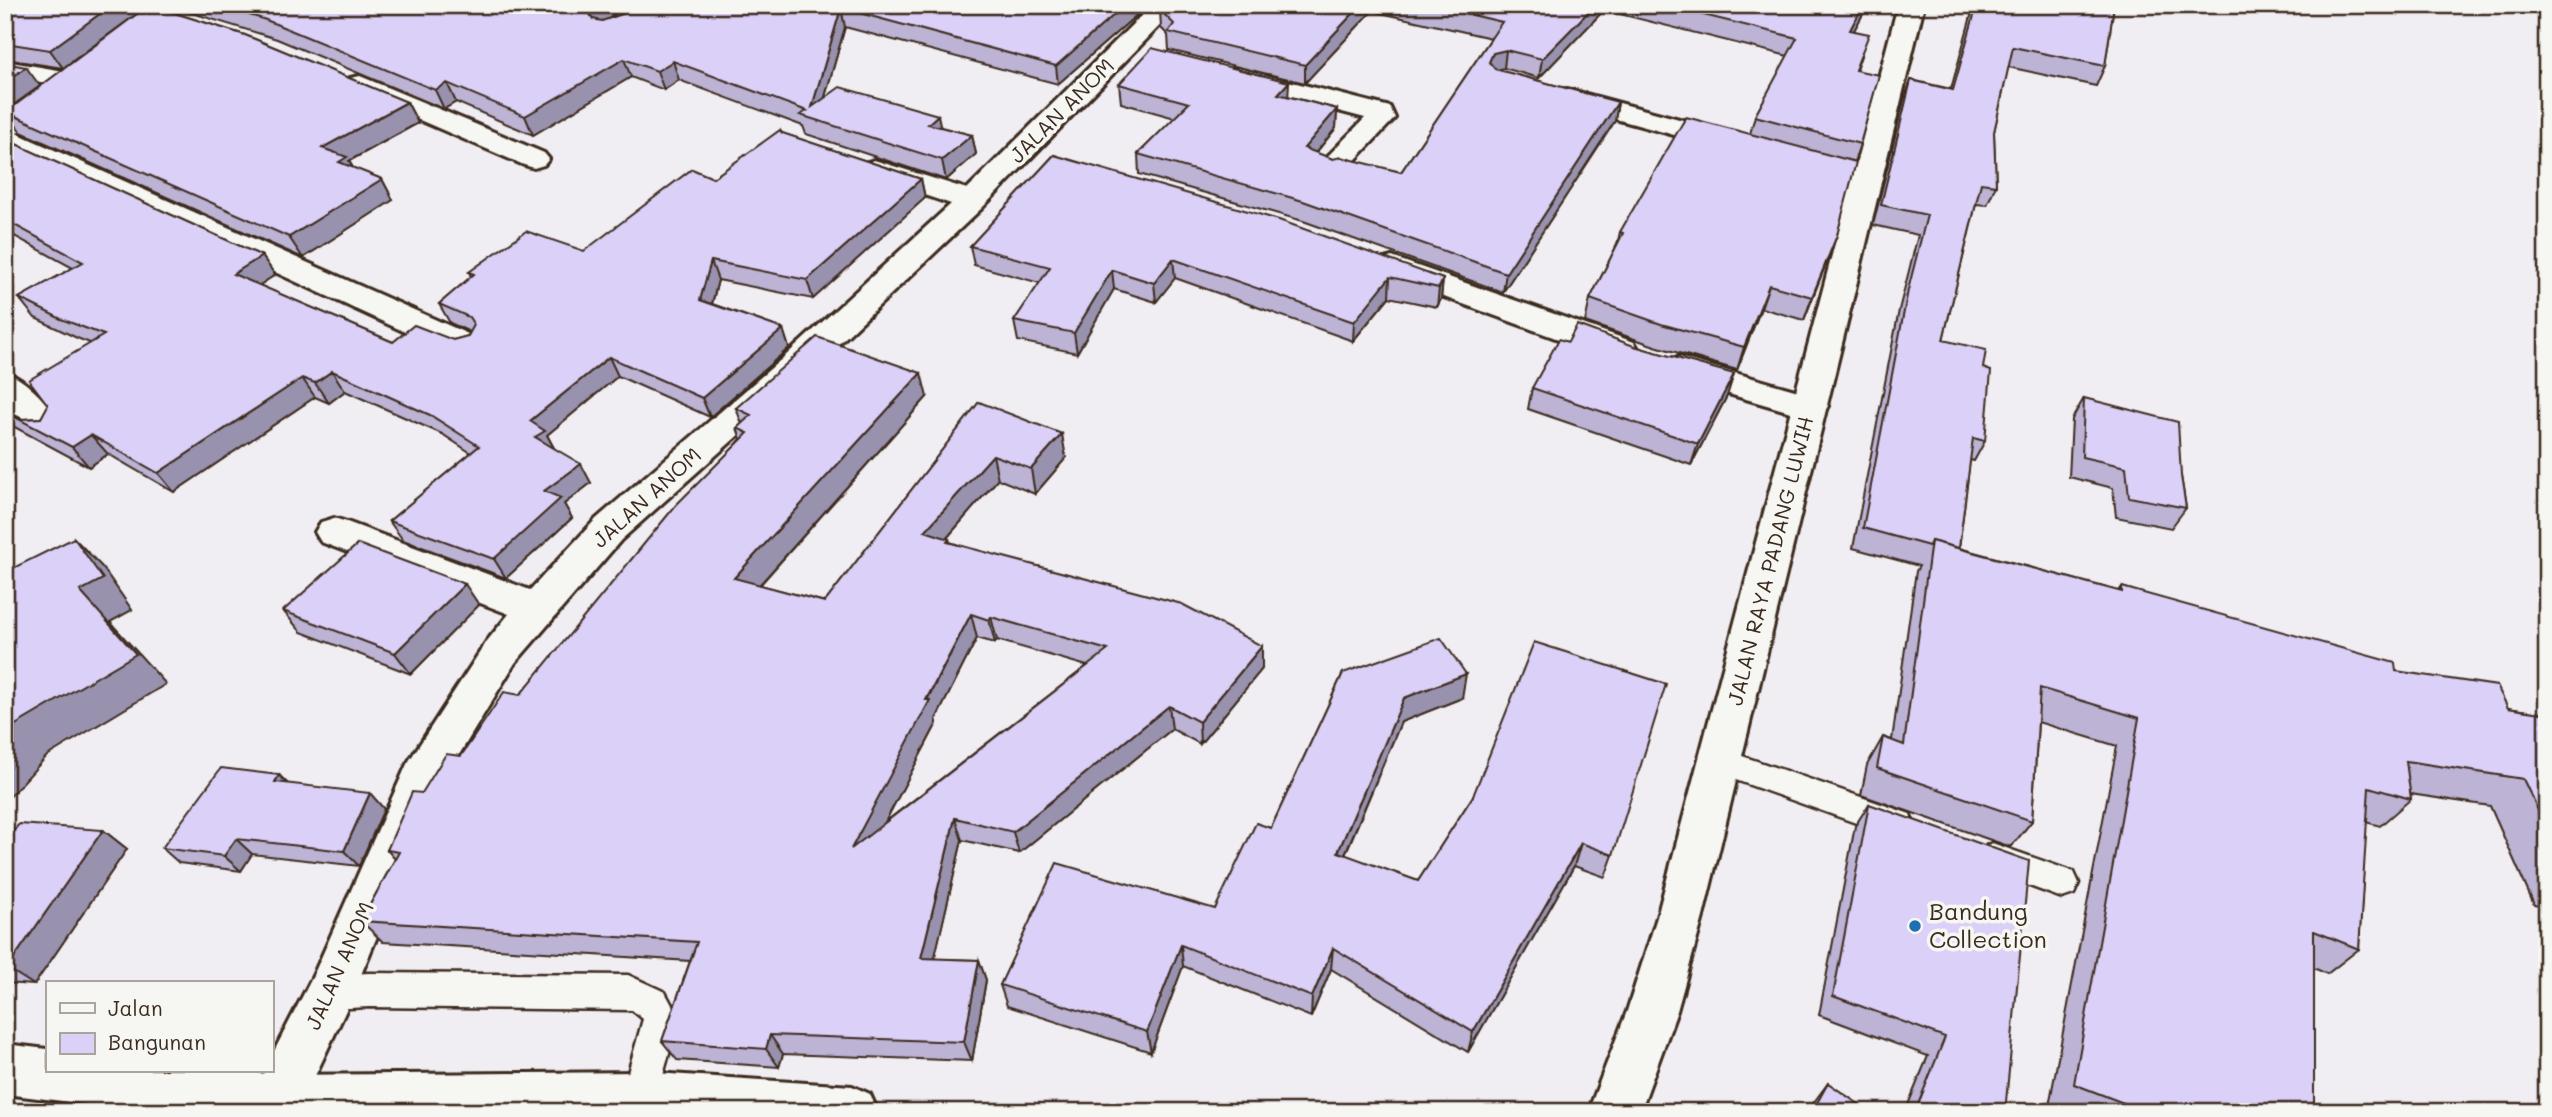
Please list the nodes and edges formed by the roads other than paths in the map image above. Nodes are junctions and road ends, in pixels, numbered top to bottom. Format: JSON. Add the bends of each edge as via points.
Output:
{"nodes":[{"id":1,"x":1167,"y":5,"type":"edge"},
{"id":2,"x":1911,"y":5,"type":"edge"},
{"id":3,"x":173,"y":14,"type":"edge"},
{"id":4,"x":5,"y":69,"type":"edge"},
{"id":5,"x":1212,"y":70,"type":"edge"},
{"id":6,"x":341,"y":77,"type":"edge"},
{"id":7,"x":70,"y":80,"type":"junction"},
{"id":8,"x":1543,"y":90,"type":"edge"},
{"id":9,"x":5,"y":128,"type":"edge"},
{"id":10,"x":5,"y":137,"type":"edge"},
{"id":11,"x":1758,"y":149,"type":"edge"},
{"id":12,"x":534,"y":159,"type":"dead end"},
{"id":13,"x":850,"y":161,"type":"edge"},
{"id":14,"x":1333,"y":167,"type":"edge"},
{"id":15,"x":972,"y":201,"type":"junction"},
{"id":16,"x":1359,"y":255,"type":"edge"},
{"id":17,"x":465,"y":346,"type":"edge"},
{"id":18,"x":5,"y":384,"type":"edge"},
{"id":19,"x":1811,"y":405,"type":"junction"},
{"id":20,"x":45,"y":426,"type":"edge"},
{"id":21,"x":334,"y":531,"type":"dead end"},
{"id":22,"x":537,"y":607,"type":"junction"},
{"id":23,"x":1719,"y":761,"type":"junction"},
{"id":24,"x":1922,"y":833,"type":"edge"},
{"id":25,"x":1961,"y":847,"type":"edge"},
{"id":26,"x":2062,"y":883,"type":"dead end"},
{"id":27,"x":330,"y":992,"type":"junction"},
{"id":28,"x":5,"y":1069,"type":"edge"},
{"id":29,"x":640,"y":1098,"type":"junction"},
{"id":30,"x":276,"y":1101,"type":"junction"},
{"id":31,"x":191,"y":1103,"type":"edge"},
{"id":32,"x":852,"y":1112,"type":"edge"},
{"id":33,"x":1614,"y":1112,"type":"edge"}],
"edges":[{"from":1,"to":15,"type":"street","name":"JALAN ANOM","via":[[1136,52],[1034,155]]},
{"from":2,"to":19,"type":"street","name":"JALAN RAYA PADANG LUWIH","via":[[1852,174]]},
{"from":3,"to":7,"type":"street"},
{"from":4,"to":7,"type":"street"},
{"from":5,"to":14,"type":"street","via":[[1380,113],[1381,118]]},
{"from":6,"to":12,"type":"street"},
{"from":7,"to":9,"type":"street"},
{"from":8,"to":11,"type":"street"},
{"from":10,"to":17,"type":"street"},
{"from":13,"to":15,"type":"street"},
{"from":15,"to":22,"type":"street","name":"JALAN ANOM","via":[[796,365],[608,530]]},
{"from":16,"to":19,"type":"street","via":[[1642,357]]},
{"from":18,"to":20,"type":"street"},
{"from":19,"to":23,"type":"street","name":"JALAN RAYA PADANG LUWIH"},
{"from":21,"to":22,"type":"street"},
{"from":22,"to":27,"type":"street","name":"JALAN ANOM","via":[[501,652],[422,777]]},
{"from":23,"to":24,"type":"lane"},
{"from":23,"to":33,"type":"street","name":"JALAN RAYA PADANG LUWIH","via":[[1652,1011]]},
{"from":25,"to":26,"type":"lane"},
{"from":27,"to":29,"type":"lane","via":[[628,992],[643,997],[653,1002],[661,1018]]},
{"from":27,"to":30,"type":"street","name":"JALAN ANOM"},
{"from":28,"to":31,"type":"street"},
{"from":29,"to":30,"type":"street"},
{"from":29,"to":32,"type":"street"},
{"from":30,"to":31,"type":"street"}]}
